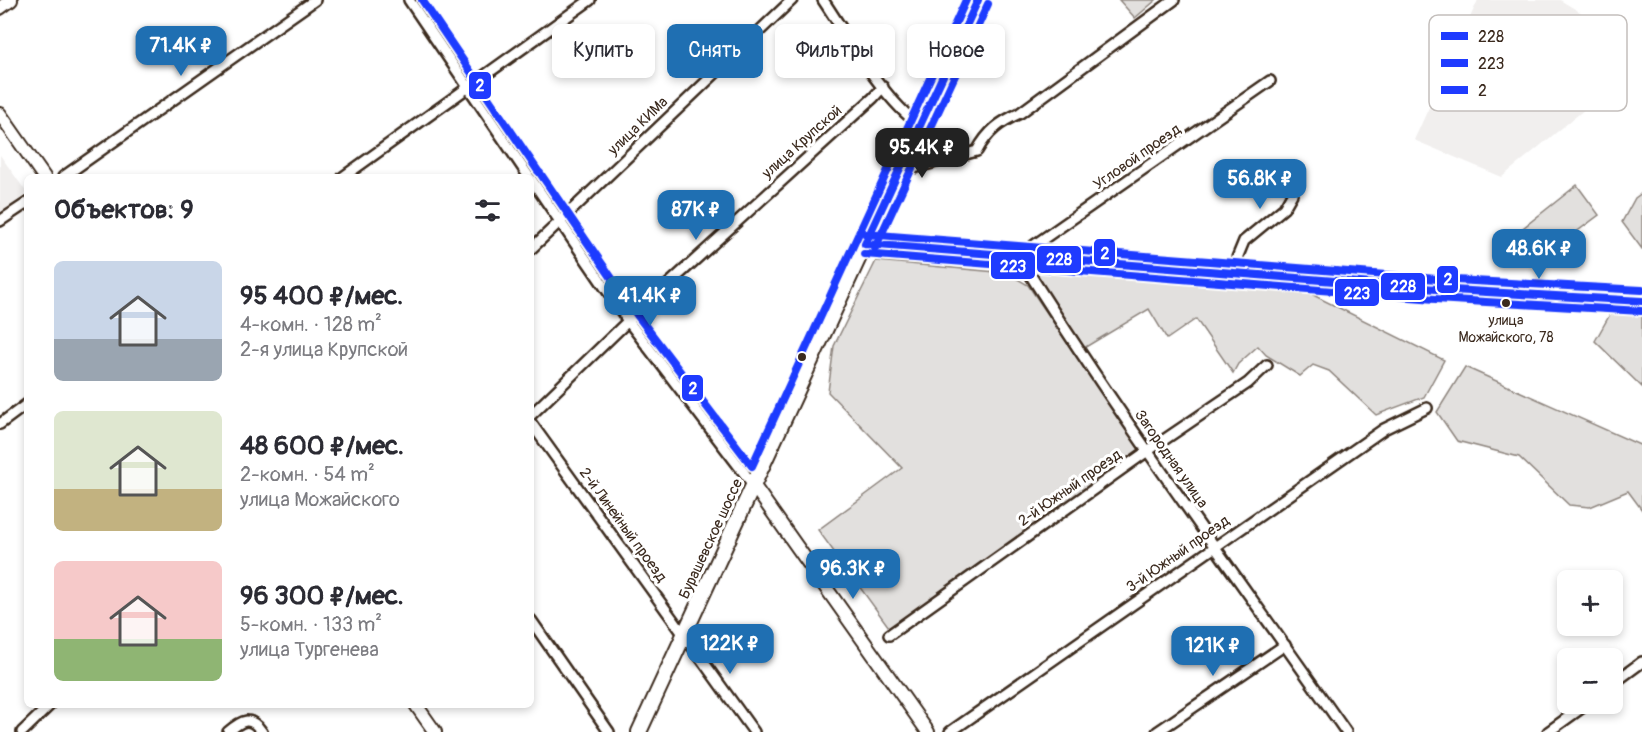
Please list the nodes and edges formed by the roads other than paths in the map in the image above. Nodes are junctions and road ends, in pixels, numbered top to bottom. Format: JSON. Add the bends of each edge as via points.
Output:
{"nodes":[{"id":1,"x":11,"y":0,"type":"edge"},
{"id":2,"x":315,"y":0,"type":"edge"},
{"id":3,"x":409,"y":0,"type":"edge"},
{"id":4,"x":590,"y":0,"type":"edge"},
{"id":5,"x":792,"y":0,"type":"edge"},
{"id":6,"x":823,"y":0,"type":"edge"},
{"id":7,"x":978,"y":0,"type":"edge"},
{"id":8,"x":1174,"y":0,"type":"edge"},
{"id":9,"x":0,"y":8,"type":"edge"},
{"id":10,"x":1270,"y":81,"type":"dead end"},
{"id":11,"x":469,"y":87,"type":"junction"},
{"id":12,"x":883,"y":87,"type":"junction"},
{"id":13,"x":0,"y":114,"type":"edge"},
{"id":14,"x":920,"y":125,"type":"junction"},
{"id":15,"x":899,"y":172,"type":"junction"},
{"id":16,"x":42,"y":174,"type":"edge"},
{"id":17,"x":67,"y":174,"type":"edge"},
{"id":18,"x":347,"y":174,"type":"edge"},
{"id":19,"x":527,"y":174,"type":"edge"},
{"id":20,"x":534,"y":184,"type":"edge"},
{"id":21,"x":1292,"y":194,"type":"dead end"},
{"id":22,"x":24,"y":205,"type":"edge"},
{"id":23,"x":0,"y":222,"type":"edge"},
{"id":24,"x":560,"y":222,"type":"junction"},
{"id":25,"x":865,"y":244,"type":"junction"},
{"id":26,"x":534,"y":246,"type":"edge"},
{"id":27,"x":1022,"y":258,"type":"junction"},
{"id":28,"x":1242,"y":273,"type":"junction"},
{"id":29,"x":1642,"y":301,"type":"edge"},
{"id":30,"x":628,"y":321,"type":"junction"},
{"id":31,"x":1267,"y":364,"type":"dead end"},
{"id":32,"x":24,"y":406,"type":"edge"},
{"id":33,"x":1427,"y":408,"type":"dead end"},
{"id":34,"x":534,"y":412,"type":"edge"},
{"id":35,"x":0,"y":424,"type":"edge"},
{"id":36,"x":534,"y":427,"type":"edge"},
{"id":37,"x":1146,"y":452,"type":"junction"},
{"id":38,"x":754,"y":486,"type":"junction"},
{"id":39,"x":1215,"y":547,"type":"junction"},
{"id":40,"x":534,"y":624,"type":"edge"},
{"id":41,"x":685,"y":634,"type":"junction"},
{"id":42,"x":889,"y":635,"type":"dead end"},
{"id":43,"x":1285,"y":645,"type":"junction"},
{"id":44,"x":1642,"y":663,"type":"edge"},
{"id":45,"x":1623,"y":676,"type":"edge"},
{"id":46,"x":47,"y":708,"type":"edge"},
{"id":47,"x":418,"y":708,"type":"edge"},
{"id":48,"x":1573,"y":714,"type":"edge"},
{"id":49,"x":259,"y":728,"type":"edge"},
{"id":50,"x":22,"y":732,"type":"edge"},
{"id":51,"x":228,"y":732,"type":"edge"},
{"id":52,"x":435,"y":732,"type":"edge"},
{"id":53,"x":609,"y":732,"type":"edge"},
{"id":54,"x":639,"y":732,"type":"edge"},
{"id":55,"x":754,"y":732,"type":"edge"},
{"id":56,"x":928,"y":732,"type":"edge"},
{"id":57,"x":950,"y":732,"type":"edge"},
{"id":58,"x":1157,"y":732,"type":"edge"},
{"id":59,"x":1346,"y":732,"type":"edge"},
{"id":60,"x":1548,"y":732,"type":"edge"}],
"edges":[{"from":1,"to":9,"type":"main road"},
{"from":2,"to":17,"type":"street"},
{"from":3,"to":11,"type":"street"},
{"from":4,"to":11,"type":"street"},
{"from":5,"to":24,"type":"street","name":"улица КИМа"},
{"from":6,"to":12,"type":"street"},
{"from":7,"to":14,"type":"main road","name":"Бурашевское шоссе"},
{"from":8,"to":15,"type":"street","via":[[1020,113],[1000,122],[977,151]]},
{"from":10,"to":27,"type":"street","name":"Угловой проезд","via":[[1033,246]]},
{"from":11,"to":18,"type":"street"},
{"from":11,"to":19,"type":"street"},
{"from":12,"to":14,"type":"street","via":[[907,117]]},
{"from":12,"to":30,"type":"street","name":"улица Крупской"},
{"from":13,"to":16,"type":"main road"},
{"from":14,"to":15,"type":"main road","name":"Бурашевское шоссе"},
{"from":15,"to":25,"type":"main road","name":"Бурашевское шоссе"},
{"from":20,"to":24,"type":"street"},
{"from":21,"to":28,"type":"street","via":[[1284,208],[1244,241],[1238,258]]},
{"from":22,"to":23,"type":"street"},
{"from":24,"to":26,"type":"street","name":"улица КИМа"},
{"from":24,"to":30,"type":"street"},
{"from":25,"to":27,"type":"main road"},
{"from":25,"to":38,"type":"main road","name":"Бурашевское шоссе"},
{"from":27,"to":28,"type":"main road"},
{"from":27,"to":37,"type":"street","name":"Загородная улица"},
{"from":28,"to":29,"type":"main road","via":[[1436,290]]},
{"from":30,"to":34,"type":"street","name":"улица Крупской"},
{"from":30,"to":38,"type":"street"},
{"from":31,"to":37,"type":"street","name":"2-й Южный проезд","via":[[1248,383]]},
{"from":32,"to":35,"type":"street"},
{"from":33,"to":39,"type":"street","name":"3-й Южный проезд","via":[[1384,429]]},
{"from":36,"to":41,"type":"street","name":"2-й Линейный проезд"},
{"from":37,"to":39,"type":"street","name":"Загородная улица"},
{"from":37,"to":42,"type":"street","name":"2-й Южный проезд"},
{"from":38,"to":41,"type":"main road","name":"Бурашевское шоссе"},
{"from":38,"to":56,"type":"main road"},
{"from":39,"to":43,"type":"street","name":"Загородная улица"},
{"from":39,"to":57,"type":"street","name":"3-й Южный проезд"},
{"from":40,"to":53,"type":"street"},
{"from":41,"to":54,"type":"main road","name":"Бурашевское шоссе"},
{"from":41,"to":55,"type":"street","name":"2-й Линейный проезд"},
{"from":43,"to":58,"type":"street"},
{"from":43,"to":59,"type":"street","name":"Загородная улица"},
{"from":44,"to":45,"type":"street"},
{"from":46,"to":50,"type":"street"},
{"from":47,"to":52,"type":"main road"},
{"from":48,"to":60,"type":"street"},
{"from":49,"to":51,"type":"street","via":[[248,720]]}]}
